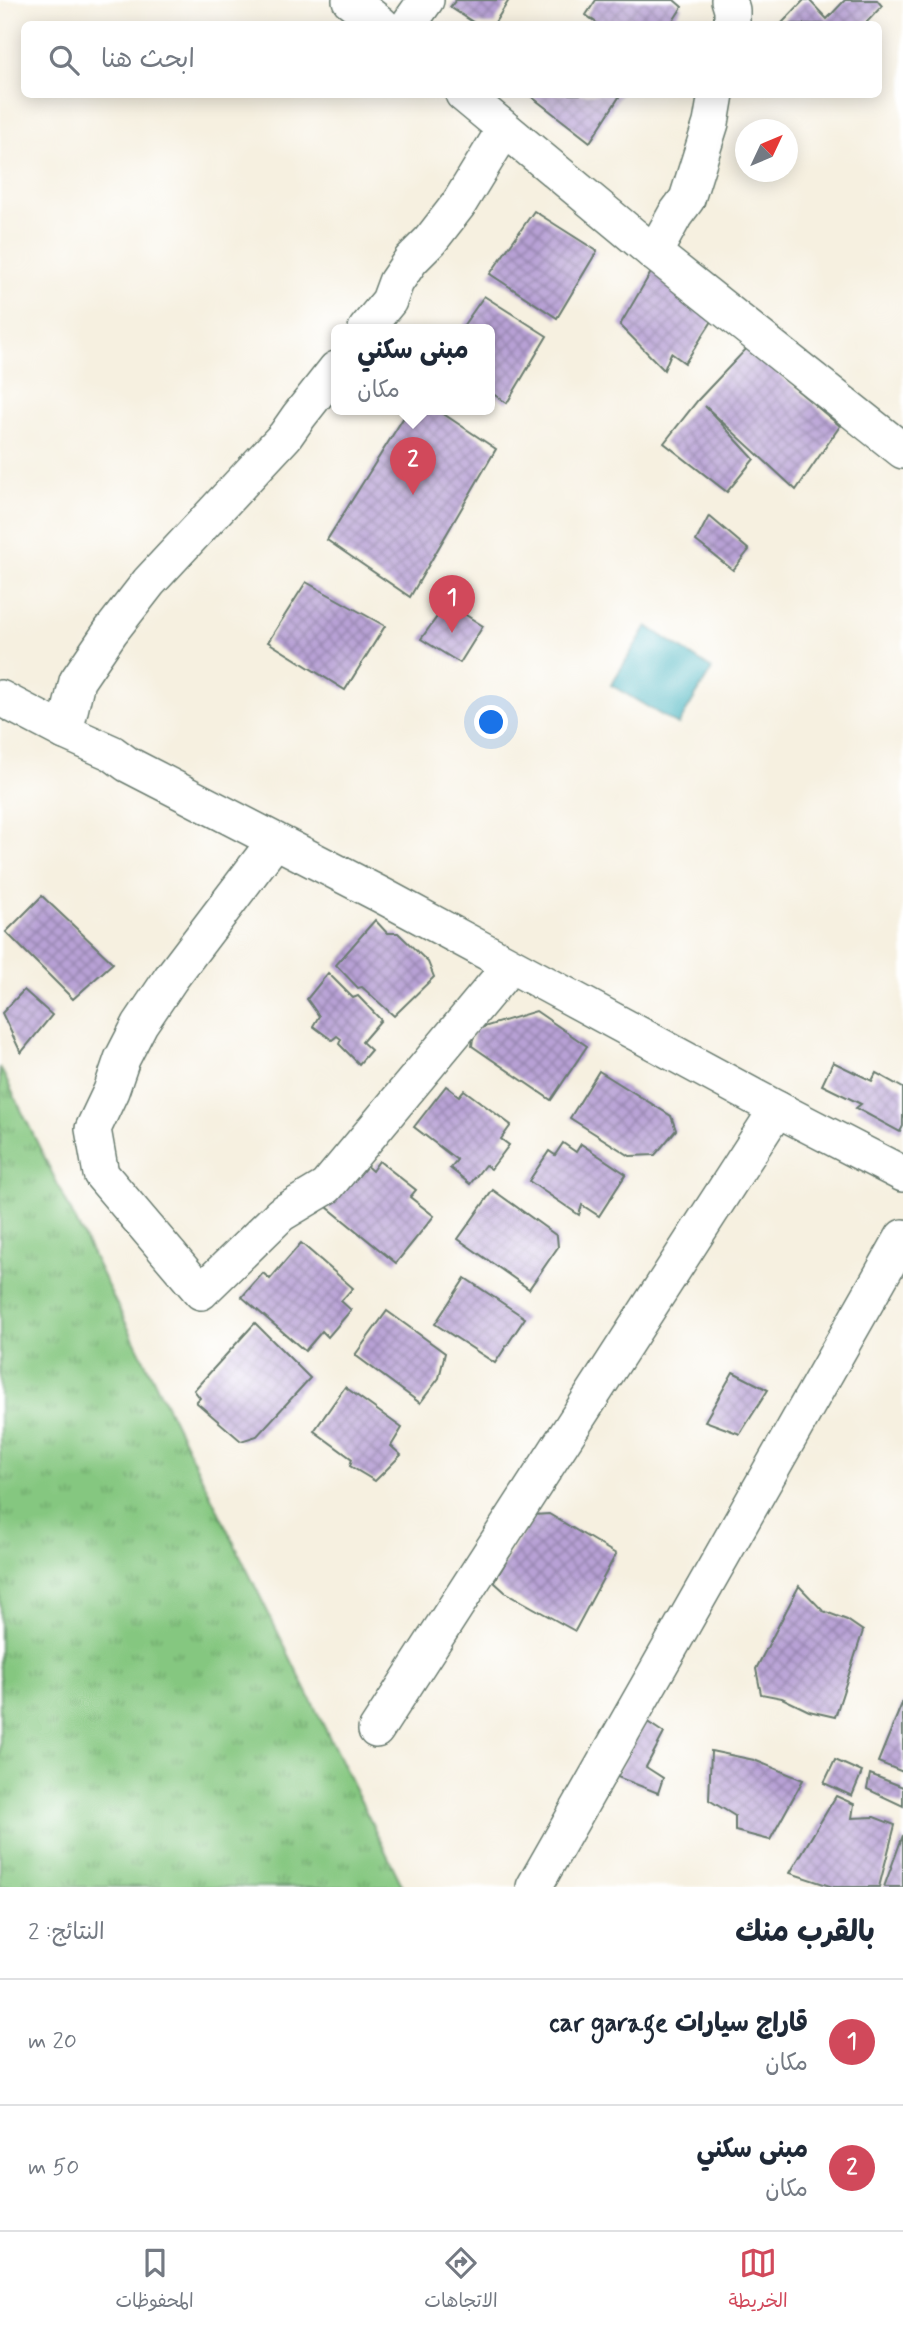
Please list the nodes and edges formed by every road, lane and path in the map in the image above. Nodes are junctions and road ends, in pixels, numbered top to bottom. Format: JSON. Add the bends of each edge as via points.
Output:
{"nodes":[{"id":1,"x":350,"y":0,"type":"edge"},
{"id":2,"x":426,"y":0,"type":"edge"},
{"id":3,"x":729,"y":0,"type":"edge"},
{"id":4,"x":377,"y":21,"type":"edge"},
{"id":5,"x":411,"y":21,"type":"edge"},
{"id":6,"x":732,"y":21,"type":"edge"},
{"id":7,"x":468,"y":98,"type":"edge"},
{"id":8,"x":715,"y":98,"type":"edge"},
{"id":9,"x":504,"y":130,"type":"junction"},
{"id":10,"x":654,"y":253,"type":"junction"},
{"id":11,"x":370,"y":324,"type":"edge"},
{"id":12,"x":331,"y":375,"type":"edge"},
{"id":13,"x":903,"y":451,"type":"edge"},
{"id":14,"x":0,"y":698,"type":"edge"},
{"id":15,"x":65,"y":732,"type":"junction"},
{"id":16,"x":275,"y":841,"type":"junction"},
{"id":17,"x":510,"y":966,"type":"junction"},
{"id":18,"x":777,"y":1109,"type":"junction"},
{"id":19,"x":903,"y":1174,"type":"edge"},
{"id":20,"x":903,"y":1237,"type":"edge"},
{"id":21,"x":376,"y":1730,"type":"dead end"},
{"id":22,"x":534,"y":1887,"type":"edge"}],
"edges":[{"from":1,"to":4,"type":"street"},
{"from":2,"to":5,"type":"street"},
{"from":3,"to":6,"type":"street"},
{"from":7,"to":9,"type":"street"},
{"from":8,"to":10,"type":"street","via":[[687,199]]},
{"from":9,"to":10,"type":"street"},
{"from":9,"to":11,"type":"street","via":[[458,205],[411,260],[389,301]]},
{"from":10,"to":13,"type":"street"},
{"from":12,"to":15,"type":"street","via":[[285,436],[149,582],[111,631],[77,681]]},
{"from":14,"to":15,"type":"street"},
{"from":15,"to":16,"type":"street"},
{"from":16,"to":17,"type":"street"},
{"from":16,"to":17,"type":"street","via":[[141,1024],[93,1129],[101,1174],[201,1292],[281,1214],[326,1186]]},
{"from":17,"to":18,"type":"street"},
{"from":18,"to":19,"type":"street"},
{"from":18,"to":21,"type":"street"},
{"from":20,"to":22,"type":"street"}]}
